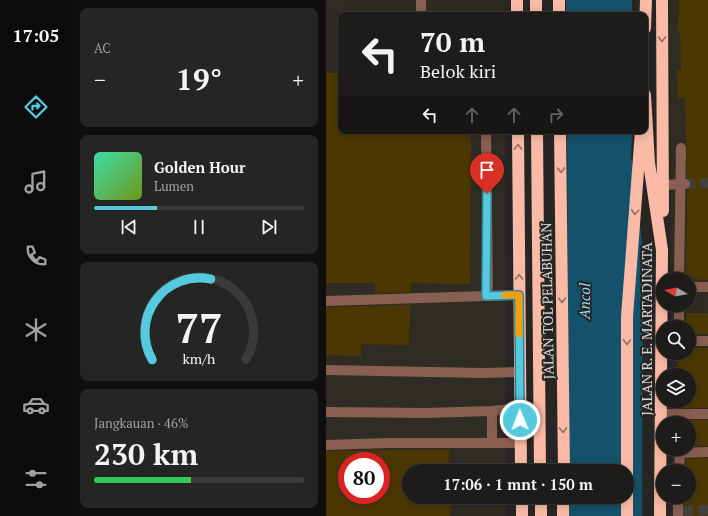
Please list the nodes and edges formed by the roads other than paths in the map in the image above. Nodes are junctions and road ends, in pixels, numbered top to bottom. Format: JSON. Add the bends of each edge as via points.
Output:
{"nodes":[{"id":1,"x":421,"y":0,"type":"edge"},
{"id":2,"x":517,"y":0,"type":"edge"},
{"id":3,"x":536,"y":0,"type":"edge"},
{"id":4,"x":559,"y":0,"type":"edge"},
{"id":5,"x":646,"y":0,"type":"edge"},
{"id":6,"x":662,"y":0,"type":"edge"},
{"id":7,"x":421,"y":12,"type":"edge"},
{"id":8,"x":517,"y":12,"type":"edge"},
{"id":9,"x":536,"y":12,"type":"edge"},
{"id":10,"x":559,"y":12,"type":"edge"},
{"id":11,"x":646,"y":12,"type":"edge"},
{"id":12,"x":486,"y":134,"type":"edge"},
{"id":13,"x":518,"y":134,"type":"edge"},
{"id":14,"x":538,"y":134,"type":"edge"},
{"id":15,"x":560,"y":134,"type":"edge"},
{"id":16,"x":641,"y":134,"type":"edge"},
{"id":17,"x":647,"y":134,"type":"edge"},
{"id":18,"x":681,"y":148,"type":"dead end"},
{"id":19,"x":683,"y":184,"type":"junction"},
{"id":20,"x":663,"y":185,"type":"junction"},
{"id":21,"x":662,"y":250,"type":"junction"},
{"id":22,"x":663,"y":272,"type":"edge"},
{"id":23,"x":679,"y":272,"type":"edge"},
{"id":24,"x":696,"y":287,"type":"edge"},
{"id":25,"x":708,"y":287,"type":"edge"},
{"id":26,"x":519,"y":295,"type":"junction"},
{"id":27,"x":486,"y":296,"type":"junction"},
{"id":28,"x":326,"y":301,"type":"edge"},
{"id":29,"x":696,"y":341,"type":"edge"},
{"id":30,"x":708,"y":341,"type":"edge"},
{"id":31,"x":662,"y":360,"type":"edge"},
{"id":32,"x":326,"y":370,"type":"edge"},
{"id":33,"x":519,"y":372,"type":"junction"},
{"id":34,"x":520,"y":408,"type":"junction"},
{"id":35,"x":492,"y":411,"type":"junction"},
{"id":36,"x":326,"y":412,"type":"edge"},
{"id":37,"x":661,"y":414,"type":"junction"},
{"id":38,"x":708,"y":414,"type":"edge"},
{"id":39,"x":492,"y":443,"type":"junction"},
{"id":40,"x":521,"y":443,"type":"junction"},
{"id":41,"x":326,"y":445,"type":"edge"},
{"id":42,"x":708,"y":452,"type":"edge"},
{"id":43,"x":521,"y":464,"type":"edge"},
{"id":44,"x":540,"y":464,"type":"edge"},
{"id":45,"x":564,"y":464,"type":"edge"},
{"id":46,"x":679,"y":464,"type":"edge"},
{"id":47,"x":522,"y":504,"type":"edge"},
{"id":48,"x":541,"y":504,"type":"edge"},
{"id":49,"x":563,"y":504,"type":"edge"},
{"id":50,"x":522,"y":516,"type":"edge"},
{"id":51,"x":541,"y":516,"type":"edge"},
{"id":52,"x":563,"y":516,"type":"edge"},
{"id":53,"x":627,"y":516,"type":"edge"},
{"id":54,"x":660,"y":516,"type":"edge"}],
"edges":[{"from":1,"to":7,"type":"street"},
{"from":2,"to":8,"type":"highway"},
{"from":3,"to":9,"type":"highway"},
{"from":4,"to":10,"type":"highway"},
{"from":5,"to":11,"type":"highway"},
{"from":6,"to":20,"type":"highway","one_way":true},
{"from":12,"to":27,"type":"street"},
{"from":26,"to":13,"type":"highway","one_way":true},
{"from":14,"to":44,"type":"highway","name":"JALAN TOL PELABUHAN"},
{"from":15,"to":45,"type":"highway","name":"JALAN TOL PELABUHAN","one_way":true},
{"from":16,"to":53,"type":"highway","one_way":true,"via":[[627,317]]},
{"from":17,"to":21,"type":"highway","name":"JALAN R. E. MARTADINATA"},
{"from":18,"to":19,"type":"street"},
{"from":19,"to":20,"type":"street"},
{"from":19,"to":23,"type":"street"},
{"from":20,"to":21,"type":"highway"},
{"from":21,"to":22,"type":"highway","name":"JALAN R. E. MARTADINATA"},
{"from":24,"to":25,"type":"street"},
{"from":26,"to":27,"type":"street"},
{"from":26,"to":33,"type":"highway"},
{"from":27,"to":28,"type":"street"},
{"from":29,"to":30,"type":"street"},
{"from":31,"to":37,"type":"highway","name":"JALAN R. E. MARTADINATA"},
{"from":32,"to":33,"type":"street"},
{"from":33,"to":34,"type":"highway"},
{"from":34,"to":35,"type":"street"},
{"from":34,"to":40,"type":"highway"},
{"from":35,"to":36,"type":"street"},
{"from":35,"to":39,"type":"street"},
{"from":37,"to":38,"type":"street"},
{"from":37,"to":54,"type":"highway","name":"JALAN R. E. MARTADINATA"},
{"from":39,"to":40,"type":"street"},
{"from":39,"to":41,"type":"street"},
{"from":40,"to":43,"type":"highway"},
{"from":42,"to":46,"type":"street","via":[[680,454]]},
{"from":47,"to":50,"type":"highway"},
{"from":48,"to":51,"type":"highway"},
{"from":49,"to":52,"type":"highway"}]}
